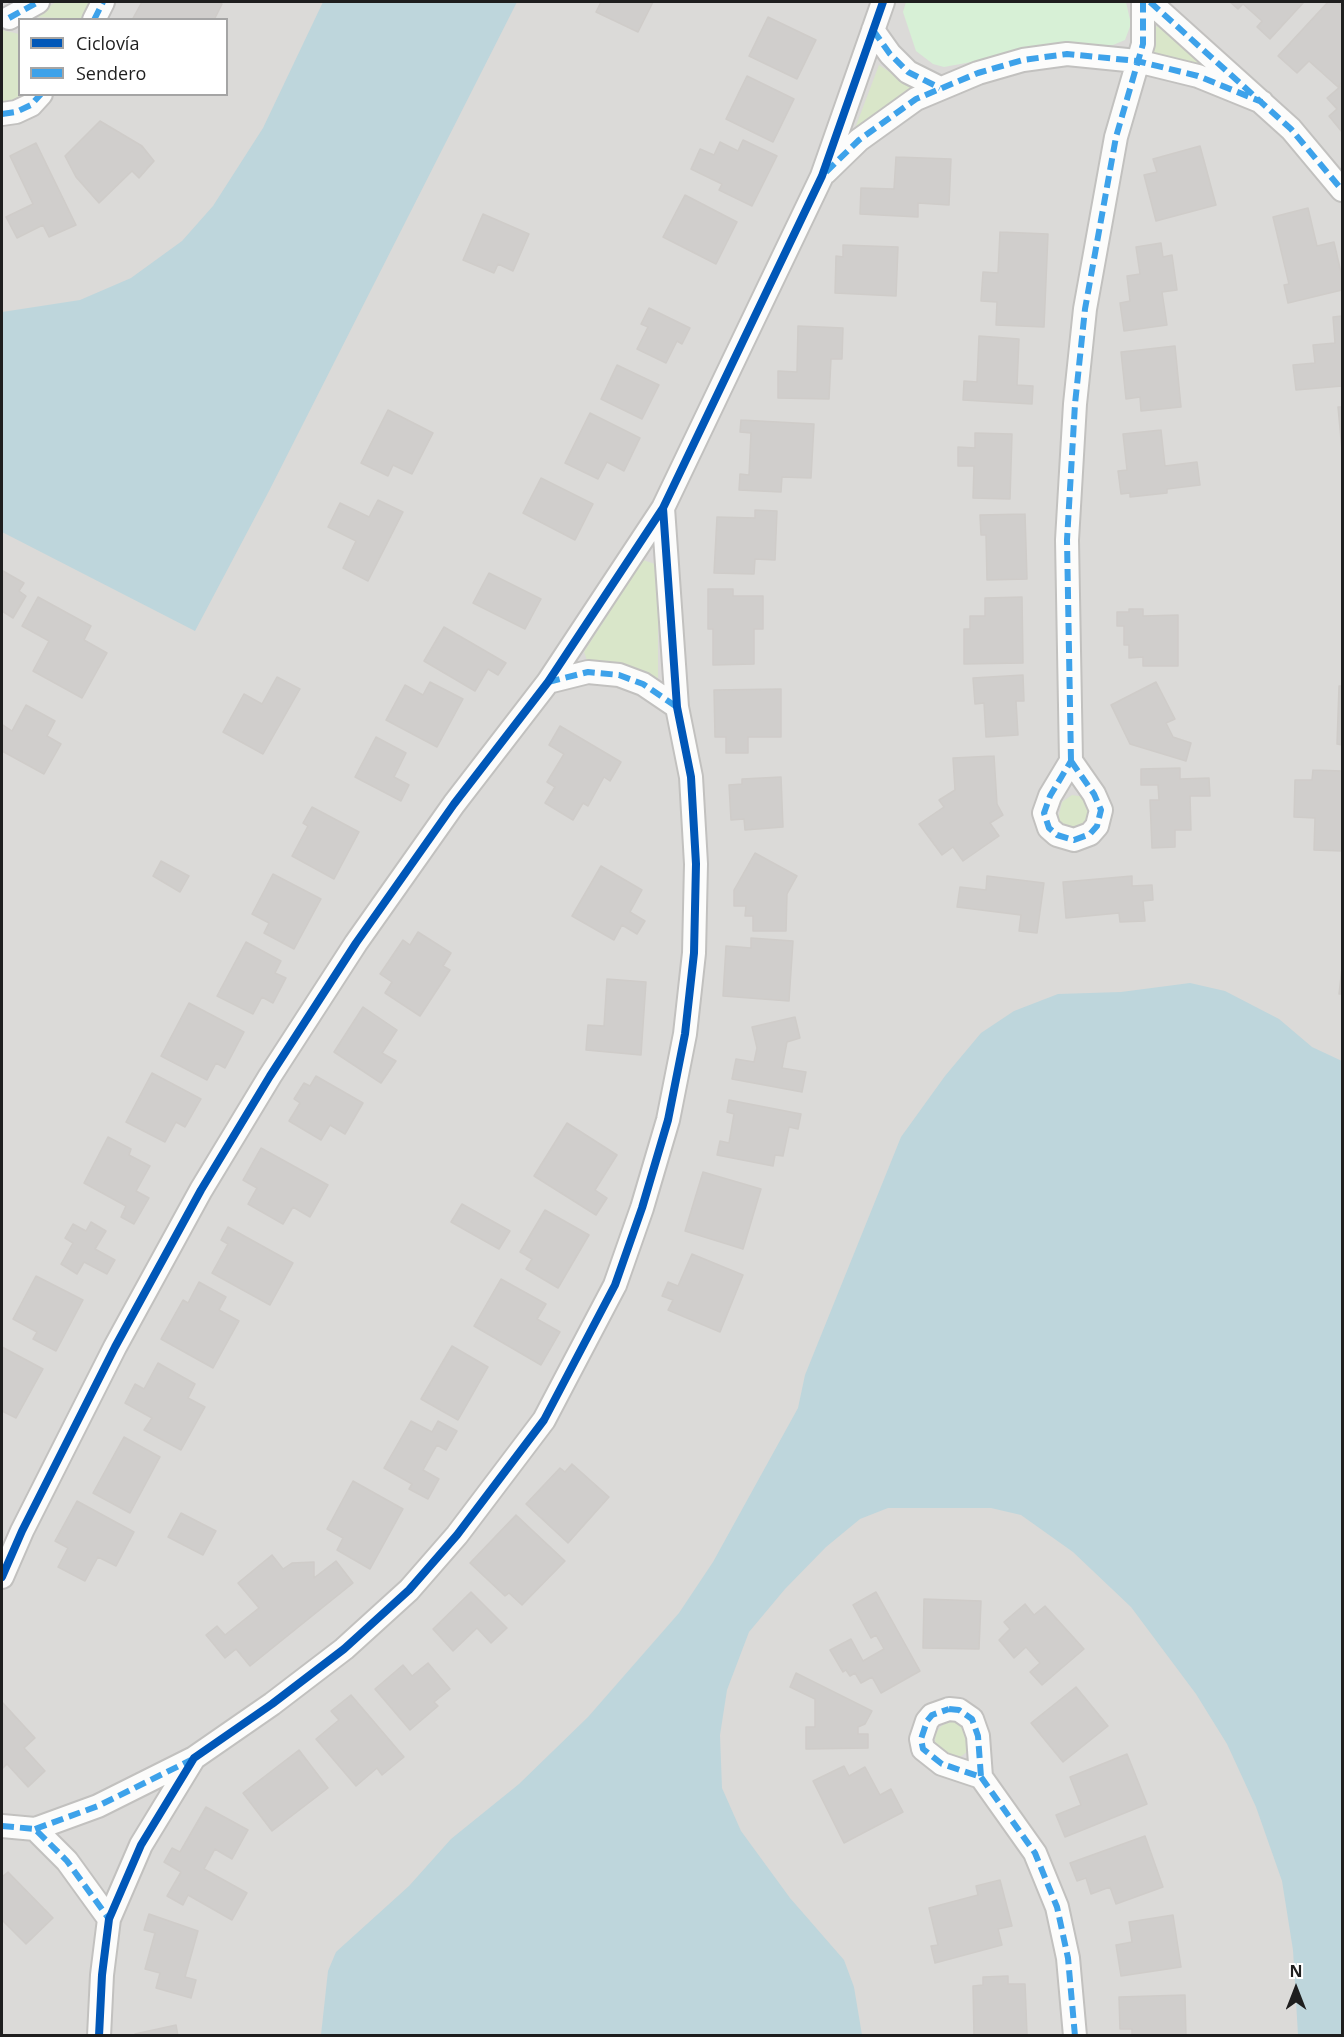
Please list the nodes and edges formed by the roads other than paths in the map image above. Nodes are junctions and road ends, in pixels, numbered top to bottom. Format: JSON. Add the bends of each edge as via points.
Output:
{"nodes":[{"id":1,"x":38,"y":2,"type":"edge"},
{"id":2,"x":103,"y":2,"type":"edge"},
{"id":3,"x":883,"y":2,"type":"edge"},
{"id":4,"x":1143,"y":2,"type":"edge"},
{"id":5,"x":1150,"y":2,"type":"edge"},
{"id":6,"x":95,"y":18,"type":"edge"},
{"id":7,"x":10,"y":19,"type":"edge"},
{"id":8,"x":873,"y":30,"type":"junction"},
{"id":9,"x":1137,"y":61,"type":"junction"},
{"id":10,"x":940,"y":88,"type":"junction"},
{"id":11,"x":39,"y":96,"type":"edge"},
{"id":12,"x":1262,"y":102,"type":"junction"},
{"id":13,"x":2,"y":114,"type":"edge"},
{"id":14,"x":822,"y":176,"type":"junction"},
{"id":15,"x":1342,"y":190,"type":"edge"},
{"id":16,"x":663,"y":508,"type":"junction"},
{"id":17,"x":548,"y":681,"type":"junction"},
{"id":18,"x":677,"y":707,"type":"junction"},
{"id":19,"x":1071,"y":761,"type":"dead end"},
{"id":20,"x":2,"y":1576,"type":"edge"},
{"id":21,"x":194,"y":1758,"type":"junction"},
{"id":22,"x":981,"y":1777,"type":"dead end"},
{"id":23,"x":2,"y":1826,"type":"edge"},
{"id":24,"x":35,"y":1829,"type":"junction"},
{"id":25,"x":109,"y":1919,"type":"junction"},
{"id":26,"x":99,"y":2036,"type":"edge"},
{"id":27,"x":1074,"y":2036,"type":"edge"}],
"edges":[{"from":1,"to":7,"type":"street"},
{"from":2,"to":6,"type":"street"},
{"from":3,"to":8,"type":"street"},
{"from":4,"to":9,"type":"street","via":[[1143,44]]},
{"from":5,"to":12,"type":"street"},
{"from":8,"to":10,"type":"street","via":[[908,72]]},
{"from":8,"to":14,"type":"street"},
{"from":9,"to":10,"type":"street","via":[[1067,54],[1023,60]]},
{"from":9,"to":12,"type":"street","via":[[1198,76]]},
{"from":9,"to":19,"type":"street","via":[[1116,137],[1085,309],[1075,404],[1067,540]]},
{"from":10,"to":14,"type":"street","via":[[915,99],[859,140]]},
{"from":11,"to":13,"type":"street","via":[[31,105]]},
{"from":12,"to":15,"type":"street","via":[[1291,129]]},
{"from":14,"to":16,"type":"street"},
{"from":16,"to":17,"type":"street"},
{"from":16,"to":18,"type":"street"},
{"from":17,"to":18,"type":"street","via":[[588,672],[619,675],[644,684]]},
{"from":17,"to":20,"type":"street","via":[[356,943],[270,1076],[201,1190],[115,1347]]},
{"from":18,"to":21,"type":"street","via":[[691,777],[696,864],[688,1011],[668,1120],[615,1285],[544,1420],[458,1535],[408,1590],[344,1648],[273,1704]]},
{"from":21,"to":24,"type":"street","via":[[98,1806]]},
{"from":21,"to":25,"type":"street","via":[[141,1845]]},
{"from":22,"to":27,"type":"street","via":[[1035,1853],[1057,1907],[1068,1958]]},
{"from":23,"to":24,"type":"street"},
{"from":24,"to":25,"type":"street","via":[[74,1870]]},
{"from":25,"to":26,"type":"street"}]}
